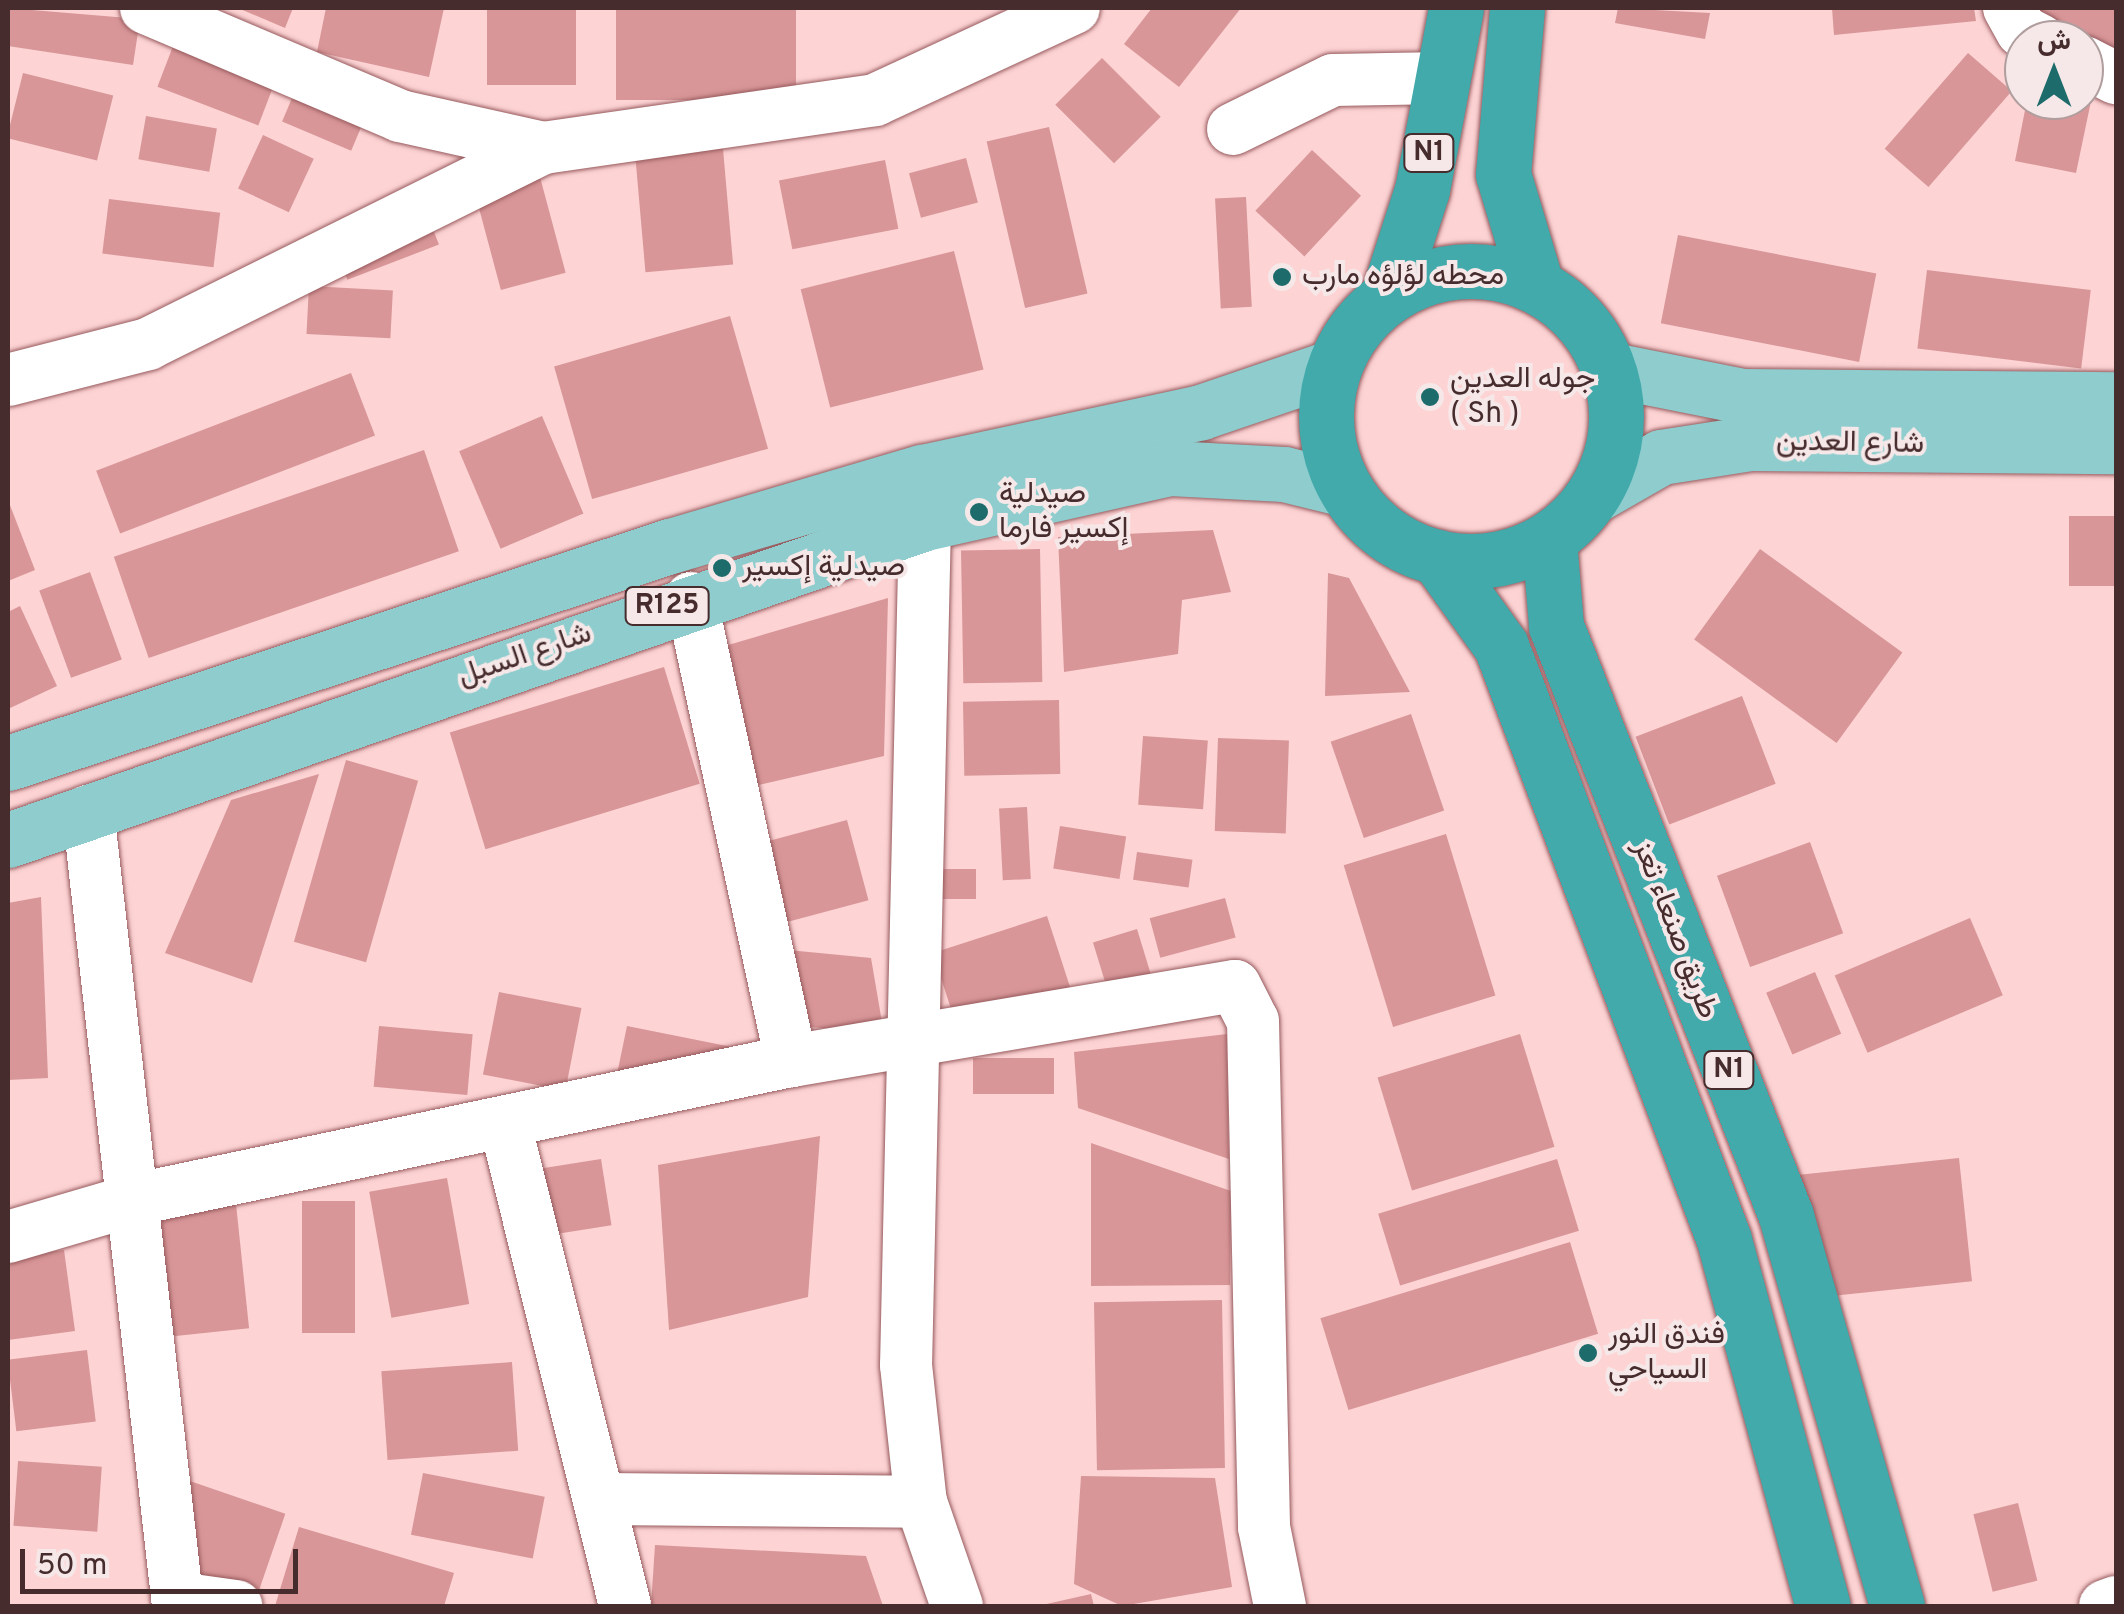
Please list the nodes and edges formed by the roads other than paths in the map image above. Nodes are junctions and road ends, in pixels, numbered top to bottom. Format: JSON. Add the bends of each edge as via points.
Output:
{"nodes":[{"id":1,"x":146,"y":8,"type":"edge"},
{"id":2,"x":1074,"y":8,"type":"edge"},
{"id":3,"x":1456,"y":8,"type":"edge"},
{"id":4,"x":1516,"y":8,"type":"edge"},
{"id":5,"x":1443,"y":78,"type":"junction"},
{"id":6,"x":1233,"y":129,"type":"dead end"},
{"id":7,"x":543,"y":148,"type":"junction"},
{"id":8,"x":1536,"y":284,"type":"junction"},
{"id":9,"x":1388,"y":295,"type":"junction"},
{"id":10,"x":1333,"y":367,"type":"junction"},
{"id":11,"x":1612,"y":370,"type":"junction"},
{"id":12,"x":8,"y":380,"type":"edge"},
{"id":13,"x":2116,"y":399,"type":"edge"},
{"id":14,"x":2116,"y":446,"type":"edge"},
{"id":15,"x":1344,"y":489,"type":"junction"},
{"id":16,"x":1596,"y":495,"type":"junction"},
{"id":17,"x":925,"y":523,"type":"junction"},
{"id":18,"x":1550,"y":540,"type":"junction"},
{"id":19,"x":1438,"y":558,"type":"junction"},
{"id":20,"x":691,"y":598,"type":"junction"},
{"id":21,"x":8,"y":763,"type":"edge"},
{"id":22,"x":88,"y":810,"type":"junction"},
{"id":23,"x":8,"y":840,"type":"edge"},
{"id":24,"x":908,"y":1042,"type":"junction"},
{"id":25,"x":791,"y":1061,"type":"junction"},
{"id":26,"x":505,"y":1124,"type":"junction"},
{"id":27,"x":137,"y":1199,"type":"junction"},
{"id":28,"x":8,"y":1238,"type":"edge"},
{"id":29,"x":598,"y":1499,"type":"junction"},
{"id":30,"x":921,"y":1502,"type":"junction"},
{"id":31,"x":178,"y":1602,"type":"edge"},
{"id":32,"x":2116,"y":1602,"type":"edge"},
{"id":33,"x":236,"y":1606,"type":"edge"},
{"id":34,"x":626,"y":1606,"type":"edge"},
{"id":35,"x":956,"y":1606,"type":"edge"},
{"id":36,"x":1280,"y":1606,"type":"edge"},
{"id":37,"x":1823,"y":1606,"type":"edge"},
{"id":38,"x":1897,"y":1606,"type":"edge"},
{"id":39,"x":2105,"y":1606,"type":"edge"}],
"edges":[{"from":1,"to":7,"type":"street","via":[[400,116]]},
{"from":2,"to":7,"type":"street","via":[[874,100]]},
{"from":3,"to":5,"type":"highway","number":"N1"},
{"from":4,"to":8,"type":"highway","via":[[1503,174]]},
{"from":5,"to":6,"type":"street","via":[[1333,80]]},
{"from":5,"to":9,"type":"highway","number":"N1","via":[[1422,190]]},
{"from":7,"to":12,"type":"street","via":[[148,344]]},
{"from":8,"to":9,"type":"highway","via":[[1484,270],[1430,275]]},
{"from":8,"to":11,"type":"highway","via":[[1582,320]]},
{"from":9,"to":10,"type":"highway","via":[[1355,327]]},
{"from":10,"to":15,"type":"highway","via":[[1325,408]]},
{"from":10,"to":21,"type":"main road","name":"شارع السبل","number":"R125","via":[[1201,412],[958,463],[670,546]]},
{"from":11,"to":13,"type":"main road","name":"شارع العدين","via":[[1742,396]]},
{"from":11,"to":16,"type":"highway","via":[[1618,434]]},
{"from":14,"to":16,"type":"main road","name":"شارع العدين","via":[[1750,443],[1661,457]]},
{"from":15,"to":17,"type":"main road","name":"شارع السبل","number":"R125","via":[[1284,474],[1170,468]]},
{"from":15,"to":19,"type":"highway","via":[[1400,543]]},
{"from":16,"to":18,"type":"highway"},
{"from":17,"to":20,"type":"main road","name":"شارع السبل","number":"R125"},
{"from":17,"to":24,"type":"street"},
{"from":18,"to":19,"type":"highway","via":[[1477,562]]},
{"from":18,"to":38,"type":"highway","name":"طريق صنعاء تعز","number":"N1","via":[[1556,626],[1786,1216]]},
{"from":19,"to":37,"type":"highway","name":"طريق صنعاء تعز","number":"N1","via":[[1501,646],[1717,1221]]},
{"from":20,"to":22,"type":"main road","name":"شارع السبل","number":"R125"},
{"from":20,"to":25,"type":"street"},
{"from":22,"to":23,"type":"main road","name":"شارع السبل","number":"R125"},
{"from":22,"to":27,"type":"street"},
{"from":24,"to":25,"type":"street"},
{"from":24,"to":30,"type":"street","via":[[906,1366]]},
{"from":24,"to":36,"type":"street","via":[[1235,986],[1253,1021],[1264,1527]]},
{"from":25,"to":26,"type":"street"},
{"from":26,"to":27,"type":"street"},
{"from":26,"to":29,"type":"street"},
{"from":27,"to":28,"type":"street"},
{"from":27,"to":31,"type":"street"},
{"from":29,"to":30,"type":"street"},
{"from":29,"to":34,"type":"street"},
{"from":30,"to":35,"type":"street"},
{"from":31,"to":33,"type":"street"},
{"from":32,"to":39,"type":"street"}]}
